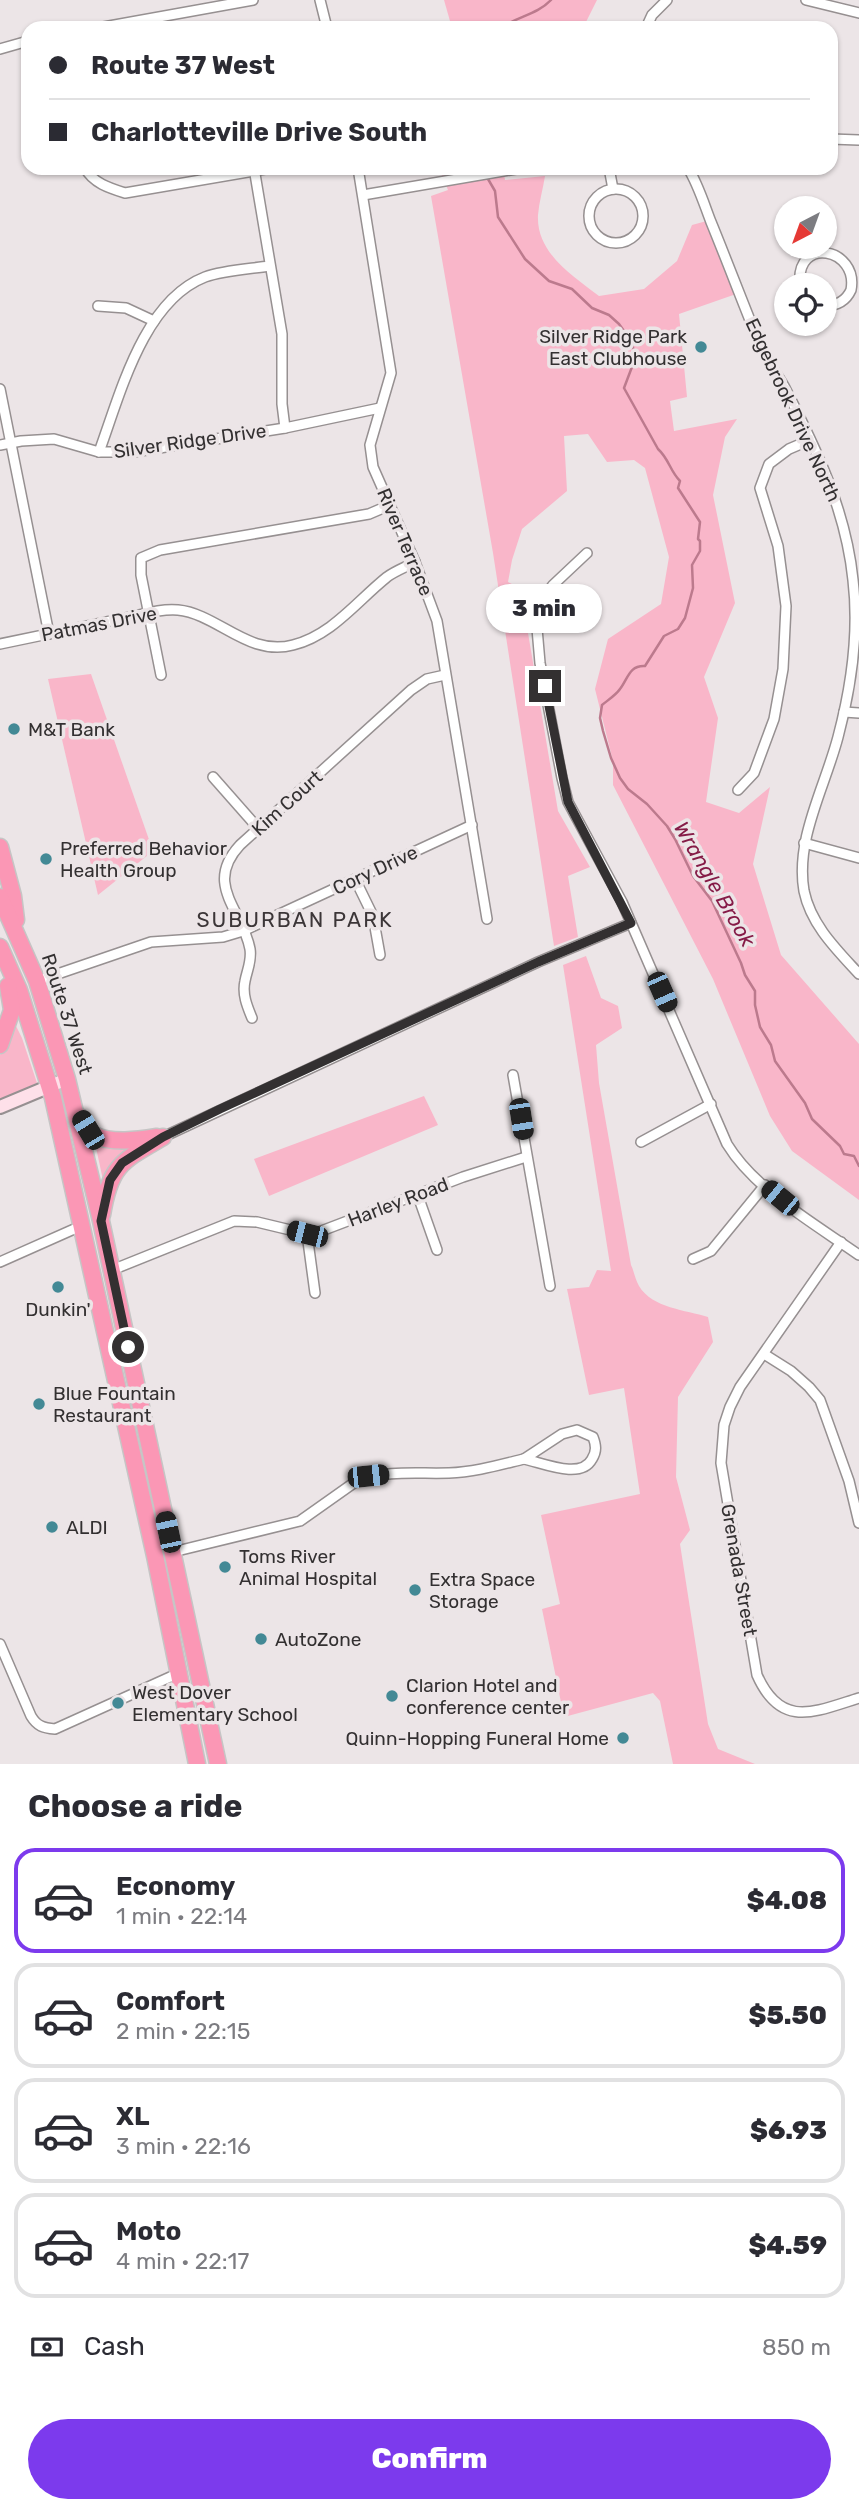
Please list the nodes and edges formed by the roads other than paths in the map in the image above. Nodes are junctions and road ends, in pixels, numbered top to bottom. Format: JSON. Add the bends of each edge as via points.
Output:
{"nodes":[{"id":1,"x":253,"y":0,"type":"edge"},
{"id":2,"x":320,"y":0,"type":"edge"},
{"id":3,"x":667,"y":0,"type":"edge"},
{"id":4,"x":806,"y":0,"type":"edge"},
{"id":5,"x":859,"y":13,"type":"edge"},
{"id":6,"x":157,"y":18,"type":"junction"},
{"id":7,"x":139,"y":21,"type":"edge"},
{"id":8,"x":158,"y":21,"type":"edge"},
{"id":9,"x":325,"y":21,"type":"edge"},
{"id":10,"x":649,"y":21,"type":"edge"},
{"id":11,"x":21,"y":43,"type":"edge"},
{"id":12,"x":0,"y":49,"type":"edge"},
{"id":13,"x":838,"y":140,"type":"edge"},
{"id":14,"x":859,"y":141,"type":"edge"},
{"id":15,"x":89,"y":175,"type":"edge"},
{"id":16,"x":222,"y":175,"type":"edge"},
{"id":17,"x":255,"y":175,"type":"edge"},
{"id":18,"x":359,"y":175,"type":"edge"},
{"id":19,"x":481,"y":175,"type":"edge"},
{"id":20,"x":610,"y":175,"type":"edge"},
{"id":21,"x":691,"y":175,"type":"edge"},
{"id":22,"x":613,"y":189,"type":"junction"},
{"id":23,"x":363,"y":195,"type":"junction"},
{"id":24,"x":270,"y":266,"type":"junction"},
{"id":25,"x":801,"y":273,"type":"edge"},
{"id":26,"x":856,"y":277,"type":"edge"},
{"id":27,"x":837,"y":303,"type":"edge"},
{"id":28,"x":99,"y":306,"type":"dead end"},
{"id":29,"x":154,"y":321,"type":"junction"},
{"id":30,"x":0,"y":389,"type":"edge"},
{"id":31,"x":380,"y":408,"type":"junction"},
{"id":32,"x":285,"y":428,"type":"junction"},
{"id":33,"x":810,"y":440,"type":"junction"},
{"id":34,"x":11,"y":443,"type":"junction"},
{"id":35,"x":0,"y":445,"type":"edge"},
{"id":36,"x":99,"y":452,"type":"junction"},
{"id":37,"x":390,"y":505,"type":"junction"},
{"id":38,"x":587,"y":553,"type":"dead end"},
{"id":39,"x":415,"y":562,"type":"junction"},
{"id":40,"x":149,"y":614,"type":"junction"},
{"id":41,"x":856,"y":614,"type":"edge"},
{"id":42,"x":49,"y":634,"type":"junction"},
{"id":43,"x":0,"y":644,"type":"edge"},
{"id":44,"x":161,"y":675,"type":"dead end"},
{"id":45,"x":445,"y":675,"type":"junction"},
{"id":46,"x":844,"y":712,"type":"junction"},
{"id":47,"x":859,"y":713,"type":"edge"},
{"id":48,"x":213,"y":777,"type":"dead end"},
{"id":49,"x":738,"y":790,"type":"dead end"},
{"id":50,"x":472,"y":825,"type":"junction"},
{"id":51,"x":258,"y":828,"type":"junction"},
{"id":52,"x":804,"y":843,"type":"junction"},
{"id":53,"x":0,"y":848,"type":"edge"},
{"id":54,"x":859,"y":858,"type":"edge"},
{"id":55,"x":355,"y":880,"type":"junction"},
{"id":56,"x":0,"y":897,"type":"edge"},
{"id":57,"x":487,"y":919,"type":"dead end"},
{"id":58,"x":631,"y":923,"type":"junction"},
{"id":59,"x":243,"y":931,"type":"junction"},
{"id":60,"x":19,"y":940,"type":"junction"},
{"id":61,"x":0,"y":947,"type":"edge"},
{"id":62,"x":380,"y":955,"type":"dead end"},
{"id":63,"x":0,"y":960,"type":"edge"},
{"id":64,"x":859,"y":974,"type":"edge"},
{"id":65,"x":37,"y":981,"type":"junction"},
{"id":66,"x":252,"y":1018,"type":"dead end"},
{"id":67,"x":0,"y":1045,"type":"edge"},
{"id":68,"x":513,"y":1075,"type":"dead end"},
{"id":69,"x":67,"y":1079,"type":"junction"},
{"id":70,"x":49,"y":1086,"type":"junction"},
{"id":71,"x":711,"y":1104,"type":"junction"},
{"id":72,"x":73,"y":1106,"type":"junction"},
{"id":73,"x":0,"y":1107,"type":"edge"},
{"id":74,"x":163,"y":1137,"type":"junction"},
{"id":75,"x":641,"y":1142,"type":"dead end"},
{"id":76,"x":526,"y":1157,"type":"junction"},
{"id":77,"x":765,"y":1185,"type":"junction"},
{"id":78,"x":418,"y":1196,"type":"junction"},
{"id":79,"x":101,"y":1221,"type":"junction"},
{"id":80,"x":80,"y":1226,"type":"junction"},
{"id":81,"x":307,"y":1234,"type":"junction"},
{"id":82,"x":841,"y":1242,"type":"junction"},
{"id":83,"x":437,"y":1250,"type":"dead end"},
{"id":84,"x":859,"y":1255,"type":"edge"},
{"id":85,"x":693,"y":1259,"type":"dead end"},
{"id":86,"x":0,"y":1262,"type":"edge"},
{"id":87,"x":112,"y":1270,"type":"junction"},
{"id":88,"x":550,"y":1286,"type":"dead end"},
{"id":89,"x":316,"y":1293,"type":"dead end"},
{"id":90,"x":764,"y":1354,"type":"junction"},
{"id":91,"x":524,"y":1459,"type":"junction"},
{"id":92,"x":859,"y":1523,"type":"edge"},
{"id":93,"x":173,"y":1552,"type":"junction"},
{"id":94,"x":0,"y":1644,"type":"edge"},
{"id":95,"x":179,"y":1673,"type":"junction"},
{"id":96,"x":859,"y":1698,"type":"edge"},
{"id":97,"x":197,"y":1764,"type":"edge"},
{"id":98,"x":218,"y":1764,"type":"edge"}],
"edges":[{"from":1,"to":6,"type":"street"},
{"from":2,"to":9,"type":"street"},
{"from":3,"to":10,"type":"street"},
{"from":4,"to":5,"type":"street"},
{"from":6,"to":7,"type":"street"},
{"from":6,"to":8,"type":"street"},
{"from":11,"to":12,"type":"street"},
{"from":13,"to":14,"type":"street"},
{"from":15,"to":16,"type":"street","via":[[105,187],[125,193]]},
{"from":17,"to":24,"type":"street"},
{"from":18,"to":23,"type":"street","name":"River Terrace"},
{"from":19,"to":23,"type":"street"},
{"from":20,"to":22,"type":"street"},
{"from":21,"to":33,"type":"street","name":"Edgebrook Drive North","via":[[759,344]]},
{"from":22,"to":22,"type":"street","via":[[629,192],[643,212],[636,235],[622,243],[597,236],[590,220],[592,204]]},
{"from":23,"to":31,"type":"street","name":"River Terrace","via":[[391,373]]},
{"from":24,"to":29,"type":"street","via":[[206,277],[175,294]]},
{"from":24,"to":32,"type":"street","via":[[282,334]]},
{"from":25,"to":26,"type":"street","via":[[806,261],[821,252],[839,255]]},
{"from":26,"to":27,"type":"street","via":[[849,294]]},
{"from":28,"to":29,"type":"street","via":[[126,308]]},
{"from":29,"to":36,"type":"street","via":[[126,378]]},
{"from":30,"to":34,"type":"street"},
{"from":31,"to":32,"type":"street","name":"Silver Ridge Drive"},
{"from":31,"to":37,"type":"street","name":"River Terrace","via":[[370,445],[373,467]]},
{"from":32,"to":36,"type":"street","name":"Silver Ridge Drive","via":[[135,452]]},
{"from":33,"to":41,"type":"street","name":"Edgebrook Drive North","via":[[842,514]]},
{"from":33,"to":49,"type":"street","via":[[769,464],[760,488],[778,546],[786,606],[783,669],[774,719],[754,773]]},
{"from":34,"to":35,"type":"street","name":"Silver Ridge Drive"},
{"from":34,"to":36,"type":"street","name":"Silver Ridge Drive","via":[[54,439]]},
{"from":34,"to":42,"type":"street"},
{"from":37,"to":39,"type":"street","name":"River Terrace"},
{"from":37,"to":40,"type":"street","via":[[369,514],[151,552],[140,564]]},
{"from":38,"to":58,"type":"street","via":[[553,584],[535,622],[568,802]]},
{"from":39,"to":40,"type":"street","name":"Patmas Drive","via":[[389,575],[329,628],[289,646],[249,642],[179,610]]},
{"from":39,"to":45,"type":"street","name":"River Terrace","via":[[437,621]]},
{"from":40,"to":42,"type":"street","name":"Patmas Drive"},
{"from":40,"to":44,"type":"street"},
{"from":41,"to":46,"type":"street","name":"Edgebrook Drive North","via":[[851,684]]},
{"from":42,"to":43,"type":"street","name":"Patmas Drive"},
{"from":45,"to":50,"type":"street","name":"River Terrace"},
{"from":45,"to":51,"type":"street","name":"Kim Court","via":[[427,679],[411,690]]},
{"from":46,"to":47,"type":"street"},
{"from":46,"to":52,"type":"street","name":"Edgebrook Drive North"},
{"from":48,"to":51,"type":"street"},
{"from":50,"to":55,"type":"street","name":"Cory Drive"},
{"from":50,"to":57,"type":"street","name":"River Terrace"},
{"from":51,"to":59,"type":"street","name":"Kim Court","via":[[234,852],[224,879],[226,895]]},
{"from":52,"to":54,"type":"street"},
{"from":52,"to":64,"type":"street","name":"Edgebrook Drive North","via":[[805,894],[814,917],[830,943]]},
{"from":53,"to":60,"type":"highway"},
{"from":55,"to":59,"type":"street","name":"Cory Drive"},
{"from":55,"to":62,"type":"street","via":[[373,916]]},
{"from":56,"to":60,"type":"highway","name":"Route 37 West"},
{"from":58,"to":71,"type":"street"},
{"from":58,"to":74,"type":"street"},
{"from":59,"to":65,"type":"street","name":"Cory Drive","via":[[151,943]]},
{"from":59,"to":66,"type":"street","name":"Kim Court","via":[[251,954],[244,989]]},
{"from":60,"to":65,"type":"highway","name":"Route 37 West"},
{"from":61,"to":70,"type":"highway","name":"Route 37 West","via":[[19,990]]},
{"from":63,"to":67,"type":"highway","via":[[12,1010]]},
{"from":65,"to":69,"type":"highway","name":"Route 37 West"},
{"from":68,"to":76,"type":"street"},
{"from":69,"to":70,"type":"street"},
{"from":69,"to":72,"type":"highway","name":"Route 37 West"},
{"from":70,"to":73,"type":"street"},
{"from":70,"to":80,"type":"highway","name":"Route 37 West"},
{"from":71,"to":75,"type":"street"},
{"from":71,"to":77,"type":"street","via":[[738,1162]]},
{"from":72,"to":74,"type":"highway","via":[[94,1135],[118,1140]]},
{"from":72,"to":79,"type":"highway","name":"Route 37 West"},
{"from":74,"to":79,"type":"highway","via":[[117,1169],[106,1192]]},
{"from":76,"to":78,"type":"street","name":"Harley Road"},
{"from":76,"to":88,"type":"street"},
{"from":77,"to":82,"type":"street"},
{"from":77,"to":85,"type":"street","via":[[711,1251]]},
{"from":78,"to":81,"type":"street","name":"Harley Road"},
{"from":78,"to":83,"type":"street"},
{"from":79,"to":87,"type":"highway","name":"Route 37 West"},
{"from":80,"to":86,"type":"street"},
{"from":80,"to":95,"type":"highway","name":"Route 37 West","via":[[95,1277]]},
{"from":81,"to":87,"type":"street","name":"Harley Road","via":[[234,1221]]},
{"from":81,"to":89,"type":"street"},
{"from":82,"to":84,"type":"street"},
{"from":82,"to":90,"type":"street","name":"Grenada Street"},
{"from":87,"to":93,"type":"highway","name":"Route 37 West"},
{"from":90,"to":92,"type":"street","via":[[791,1371],[820,1400]]},
{"from":90,"to":96,"type":"street","name":"Grenada Street","via":[[730,1407],[721,1463],[757,1675],[763,1689],[785,1710],[808,1714]]},
{"from":91,"to":91,"type":"street","via":[[581,1470],[590,1463],[596,1446],[593,1437],[577,1430],[562,1434]]},
{"from":91,"to":93,"type":"street","via":[[450,1473],[368,1476],[300,1521]]},
{"from":93,"to":98,"type":"highway","name":"Route 37 West"},
{"from":94,"to":95,"type":"street","via":[[31,1716],[45,1728],[55,1729]]},
{"from":95,"to":97,"type":"highway","name":"Route 37 West"}]}
